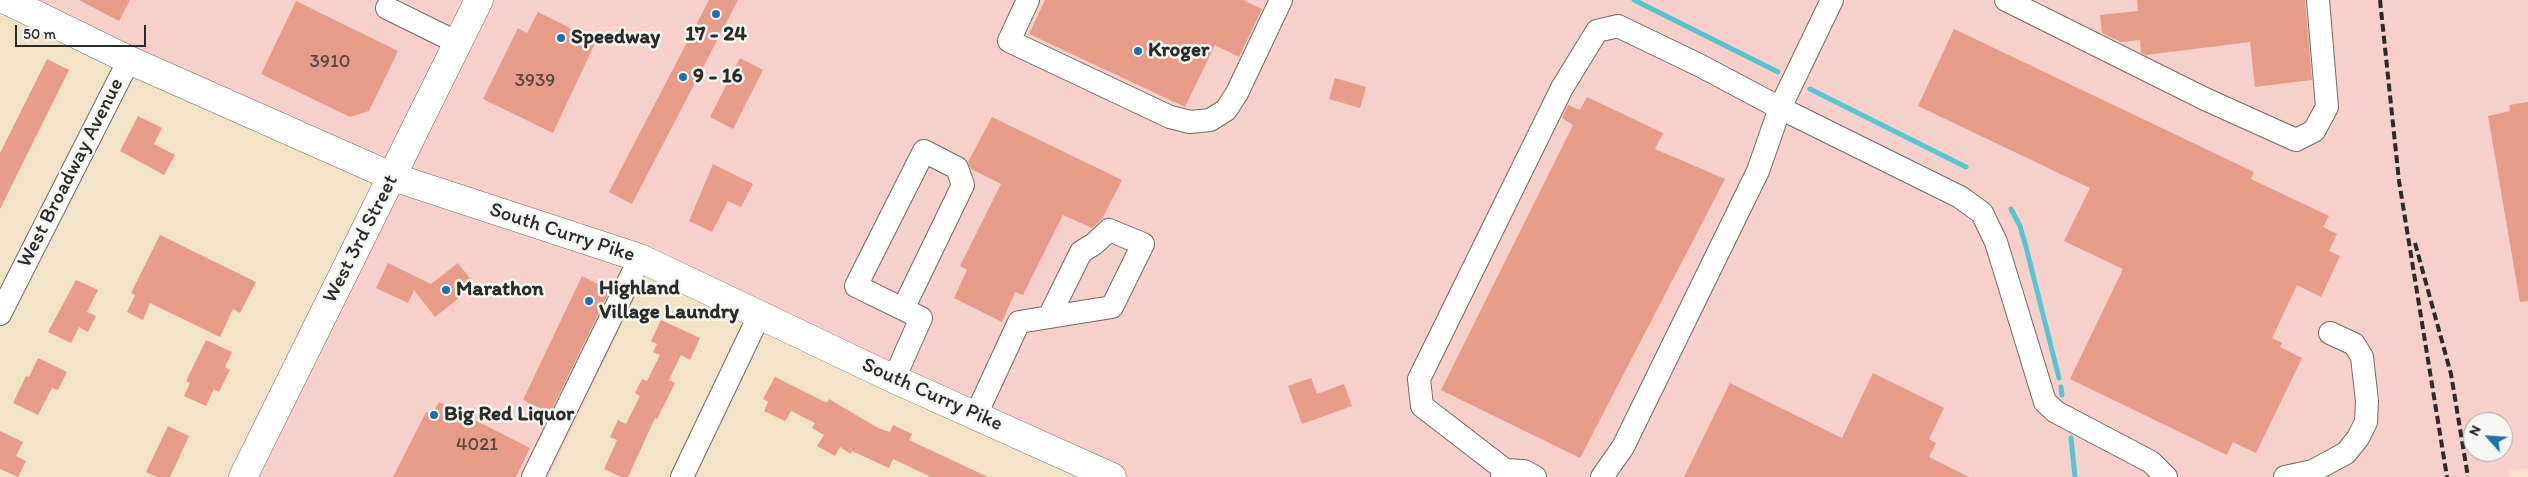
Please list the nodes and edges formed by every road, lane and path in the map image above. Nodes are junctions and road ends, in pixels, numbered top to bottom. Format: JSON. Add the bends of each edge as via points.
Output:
{"nodes":[{"id":1,"x":6,"y":0,"type":"edge"},
{"id":2,"x":479,"y":0,"type":"edge"},
{"id":3,"x":1028,"y":0,"type":"edge"},
{"id":4,"x":1281,"y":0,"type":"edge"},
{"id":5,"x":1832,"y":0,"type":"edge"},
{"id":6,"x":2006,"y":0,"type":"edge"},
{"id":7,"x":2318,"y":0,"type":"edge"},
{"id":8,"x":387,"y":8,"type":"dead end"},
{"id":9,"x":458,"y":43,"type":"junction"},
{"id":10,"x":129,"y":60,"type":"junction"},
{"id":11,"x":1780,"y":108,"type":"junction"},
{"id":12,"x":392,"y":177,"type":"junction"},
{"id":13,"x":640,"y":258,"type":"junction"},
{"id":14,"x":903,"y":309,"type":"junction"},
{"id":15,"x":0,"y":314,"type":"edge"},
{"id":16,"x":759,"y":316,"type":"junction"},
{"id":17,"x":1050,"y":316,"type":"dead end"},
{"id":18,"x":2330,"y":333,"type":"dead end"},
{"id":19,"x":894,"y":379,"type":"junction"},
{"id":20,"x":976,"y":415,"type":"junction"},
{"id":21,"x":1503,"y":474,"type":"edge"},
{"id":22,"x":243,"y":477,"type":"edge"},
{"id":23,"x":533,"y":477,"type":"edge"},
{"id":24,"x":682,"y":477,"type":"edge"},
{"id":25,"x":1112,"y":477,"type":"edge"},
{"id":26,"x":1535,"y":477,"type":"edge"},
{"id":27,"x":1602,"y":477,"type":"edge"},
{"id":28,"x":2166,"y":477,"type":"edge"},
{"id":29,"x":2285,"y":477,"type":"edge"}],
"edges":[{"from":1,"to":10,"type":"main road","name":"South Curry Pike"},
{"from":2,"to":9,"type":"main road","name":"West 3rd Street"},
{"from":3,"to":4,"type":"street","via":[[1009,40],[1170,117],[1190,122],[1210,120],[1226,110]]},
{"from":5,"to":11,"type":"street"},
{"from":6,"to":7,"type":"street","via":[[2205,100],[2296,140],[2314,131],[2327,107]]},
{"from":8,"to":9,"type":"street"},
{"from":9,"to":12,"type":"main road","name":"West 3rd Street"},
{"from":10,"to":12,"type":"main road","name":"South Curry Pike"},
{"from":10,"to":15,"type":"street","name":"West Broadway Avenue"},
{"from":11,"to":21,"type":"street","via":[[1618,26],[1597,31],[1562,88],[1419,379],[1422,406]]},
{"from":11,"to":27,"type":"street","via":[[1758,172],[1623,447]]},
{"from":11,"to":28,"type":"street","via":[[1960,197],[1982,213],[1996,242],[2045,402],[2056,412],[2151,462]]},
{"from":12,"to":13,"type":"main road","name":"South Curry Pike"},
{"from":12,"to":22,"type":"main road","name":"West 3rd Street"},
{"from":13,"to":16,"type":"main road","name":"South Curry Pike"},
{"from":13,"to":23,"type":"street"},
{"from":14,"to":14,"type":"street","via":[[856,286],[924,150],[957,168],[963,185]]},
{"from":14,"to":19,"type":"street","via":[[921,318]]},
{"from":16,"to":19,"type":"main road","name":"South Curry Pike"},
{"from":16,"to":24,"type":"street"},
{"from":17,"to":20,"type":"street","via":[[1019,322]]},
{"from":18,"to":29,"type":"street","via":[[2354,344],[2362,357],[2366,422],[2346,453],[2313,471]]},
{"from":19,"to":20,"type":"main road","name":"South Curry Pike"},
{"from":20,"to":25,"type":"main road","name":"South Curry Pike"},
{"from":21,"to":26,"type":"street","via":[[1524,471]]}]}
